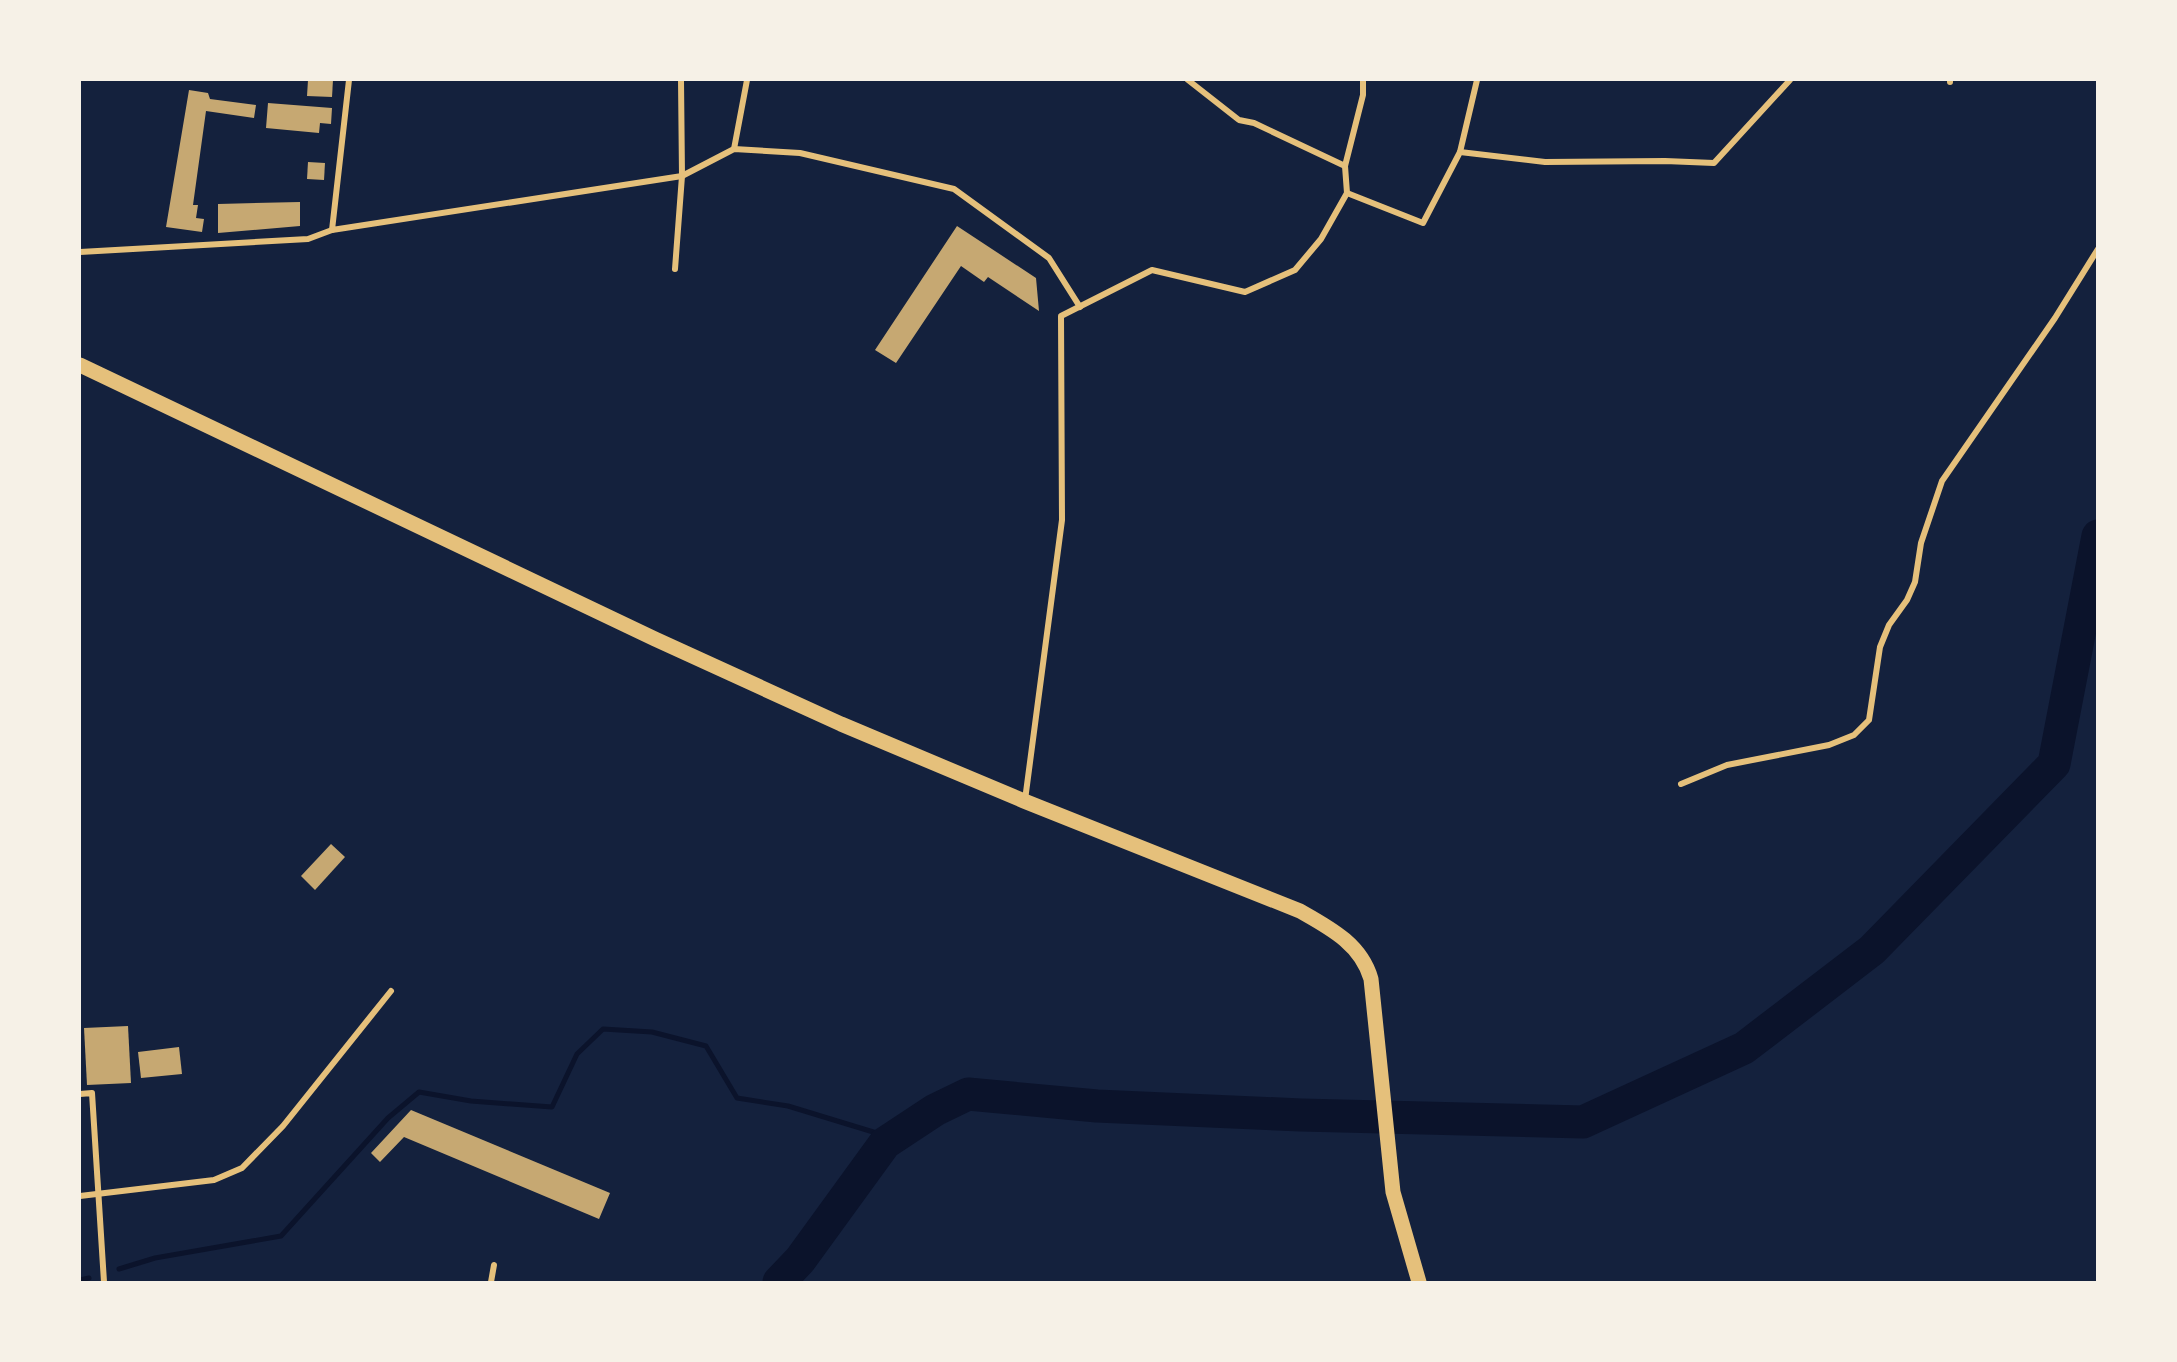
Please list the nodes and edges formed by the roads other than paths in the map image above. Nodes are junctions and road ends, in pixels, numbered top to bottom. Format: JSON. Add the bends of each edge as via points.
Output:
{"nodes":[{"id":1,"x":349,"y":80,"type":"edge"},
{"id":2,"x":681,"y":80,"type":"edge"},
{"id":3,"x":747,"y":80,"type":"edge"},
{"id":4,"x":1188,"y":80,"type":"edge"},
{"id":5,"x":1363,"y":80,"type":"edge"},
{"id":6,"x":1477,"y":80,"type":"edge"},
{"id":7,"x":1786,"y":81,"type":"edge"},
{"id":8,"x":734,"y":149,"type":"junction"},
{"id":9,"x":1460,"y":152,"type":"junction"},
{"id":10,"x":1345,"y":166,"type":"junction"},
{"id":11,"x":682,"y":177,"type":"junction"},
{"id":12,"x":1347,"y":193,"type":"junction"},
{"id":13,"x":332,"y":230,"type":"junction"},
{"id":14,"x":2097,"y":249,"type":"edge"},
{"id":15,"x":80,"y":252,"type":"edge"},
{"id":16,"x":675,"y":269,"type":"dead end"},
{"id":17,"x":1080,"y":306,"type":"junction"},
{"id":18,"x":80,"y":365,"type":"edge"},
{"id":19,"x":1681,"y":784,"type":"dead end"},
{"id":20,"x":1024,"y":801,"type":"junction"},
{"id":21,"x":391,"y":991,"type":"dead end"},
{"id":22,"x":80,"y":1094,"type":"edge"},
{"id":23,"x":99,"y":1194,"type":"junction"},
{"id":24,"x":80,"y":1196,"type":"edge"},
{"id":25,"x":494,"y":1265,"type":"dead end"},
{"id":26,"x":104,"y":1282,"type":"edge"},
{"id":27,"x":491,"y":1282,"type":"edge"},
{"id":28,"x":1419,"y":1282,"type":"edge"}],
"edges":[{"from":1,"to":13,"type":"street"},
{"from":2,"to":11,"type":"street"},
{"from":3,"to":8,"type":"street"},
{"from":4,"to":10,"type":"street","via":[[1239,120],[1254,123]]},
{"from":5,"to":10,"type":"street","via":[[1363,95]]},
{"from":6,"to":9,"type":"street"},
{"from":7,"to":9,"type":"street","via":[[1714,163],[1545,162]]},
{"from":8,"to":11,"type":"street"},
{"from":8,"to":17,"type":"street","via":[[800,153],[954,189],[1049,258]]},
{"from":9,"to":12,"type":"street","via":[[1422,223]]},
{"from":10,"to":12,"type":"street"},
{"from":11,"to":13,"type":"street"},
{"from":11,"to":16,"type":"street"},
{"from":12,"to":17,"type":"street","via":[[1321,239],[1295,270],[1245,292],[1152,270]]},
{"from":13,"to":15,"type":"street","via":[[308,239]]},
{"from":14,"to":19,"type":"street","via":[[2055,318],[1942,481],[1921,543],[1915,582],[1880,647],[1869,720],[1854,735],[1829,745],[1727,765]]},
{"from":17,"to":20,"type":"street","via":[[1061,316],[1062,520]]},
{"from":18,"to":20,"type":"main road","via":[[655,639],[841,724]]},
{"from":20,"to":28,"type":"main road","via":[[1290,907],[1334,931],[1354,948],[1371,979],[1393,1192]]},
{"from":21,"to":23,"type":"street","via":[[283,1126],[242,1168],[214,1180]]},
{"from":22,"to":23,"type":"street","via":[[92,1093]]},
{"from":23,"to":24,"type":"street"},
{"from":23,"to":26,"type":"street"},
{"from":25,"to":27,"type":"street"}]}
